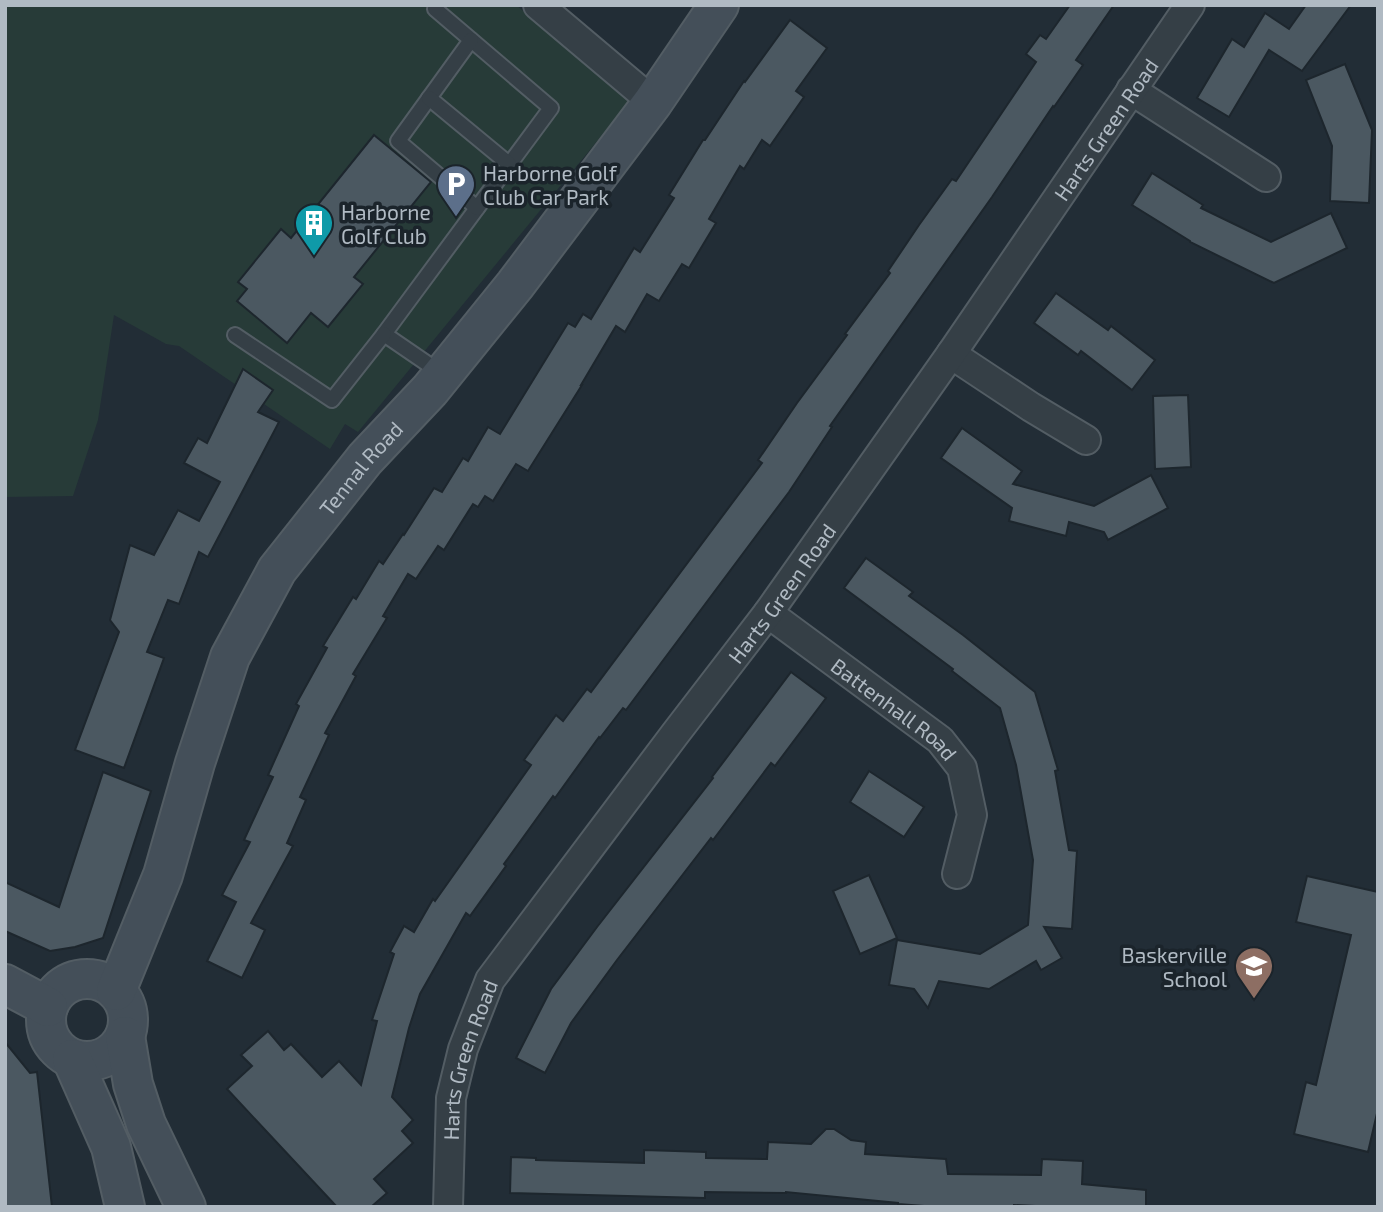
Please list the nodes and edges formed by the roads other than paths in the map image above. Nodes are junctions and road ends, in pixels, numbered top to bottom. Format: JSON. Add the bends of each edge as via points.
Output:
{"nodes":[{"id":1,"x":538,"y":5,"type":"edge"},
{"id":2,"x":719,"y":5,"type":"edge"},
{"id":3,"x":1190,"y":5,"type":"edge"},
{"id":4,"x":435,"y":9,"type":"dead end"},
{"id":5,"x":471,"y":40,"type":"junction"},
{"id":6,"x":1131,"y":90,"type":"junction"},
{"id":7,"x":429,"y":98,"type":"junction"},
{"id":8,"x":653,"y":102,"type":"junction"},
{"id":9,"x":509,"y":164,"type":"junction"},
{"id":10,"x":1266,"y":177,"type":"dead end"},
{"id":11,"x":477,"y":208,"type":"junction"},
{"id":12,"x":384,"y":334,"type":"junction"},
{"id":13,"x":235,"y":335,"type":"dead end"},
{"id":14,"x":951,"y":354,"type":"junction"},
{"id":15,"x":443,"y":373,"type":"junction"},
{"id":16,"x":1086,"y":440,"type":"dead end"},
{"id":17,"x":768,"y":613,"type":"junction"},
{"id":18,"x":957,"y":874,"type":"dead end"},
{"id":19,"x":5,"y":984,"type":"edge"},
{"id":20,"x":116,"y":991,"type":"junction"},
{"id":21,"x":48,"y":1007,"type":"junction"},
{"id":22,"x":125,"y":1037,"type":"junction"},
{"id":23,"x":72,"y":1059,"type":"junction"},
{"id":24,"x":125,"y":1207,"type":"edge"},
{"id":25,"x":186,"y":1207,"type":"edge"},
{"id":26,"x":448,"y":1207,"type":"edge"}],
"edges":[{"from":1,"to":8,"type":"street"},
{"from":2,"to":8,"type":"street","name":"Tennal Road"},
{"from":3,"to":6,"type":"street","name":"Harts Green Road"},
{"from":4,"to":5,"type":"lane"},
{"from":5,"to":7,"type":"lane"},
{"from":5,"to":9,"type":"lane","via":[[551,108]]},
{"from":6,"to":10,"type":"street"},
{"from":6,"to":14,"type":"street","name":"Harts Green Road"},
{"from":7,"to":9,"type":"lane"},
{"from":7,"to":11,"type":"lane","via":[[398,141]]},
{"from":8,"to":15,"type":"street","name":"Tennal Road"},
{"from":9,"to":11,"type":"lane"},
{"from":11,"to":12,"type":"lane"},
{"from":12,"to":13,"type":"lane","via":[[332,400]]},
{"from":12,"to":15,"type":"lane"},
{"from":14,"to":16,"type":"street"},
{"from":14,"to":17,"type":"street","name":"Harts Green Road"},
{"from":15,"to":20,"type":"street","name":"Tennal Road","via":[[365,459],[277,570],[230,657],[163,875]]},
{"from":17,"to":18,"type":"street","name":"Battenhall Road","via":[[940,740],[962,768],[972,814]]},
{"from":17,"to":26,"type":"street","name":"Harts Green Road","via":[[490,980],[463,1049],[451,1098]]},
{"from":19,"to":21,"type":"street"},
{"from":20,"to":21,"type":"street","via":[[86,979],[57,992]]},
{"from":20,"to":22,"type":"street","via":[[128,1012]]},
{"from":21,"to":23,"type":"street","via":[[47,1031],[61,1052]]},
{"from":22,"to":23,"type":"street","via":[[103,1059]]},
{"from":22,"to":25,"type":"street","via":[[146,1124]]},
{"from":23,"to":24,"type":"street","via":[[111,1147]]}]}
